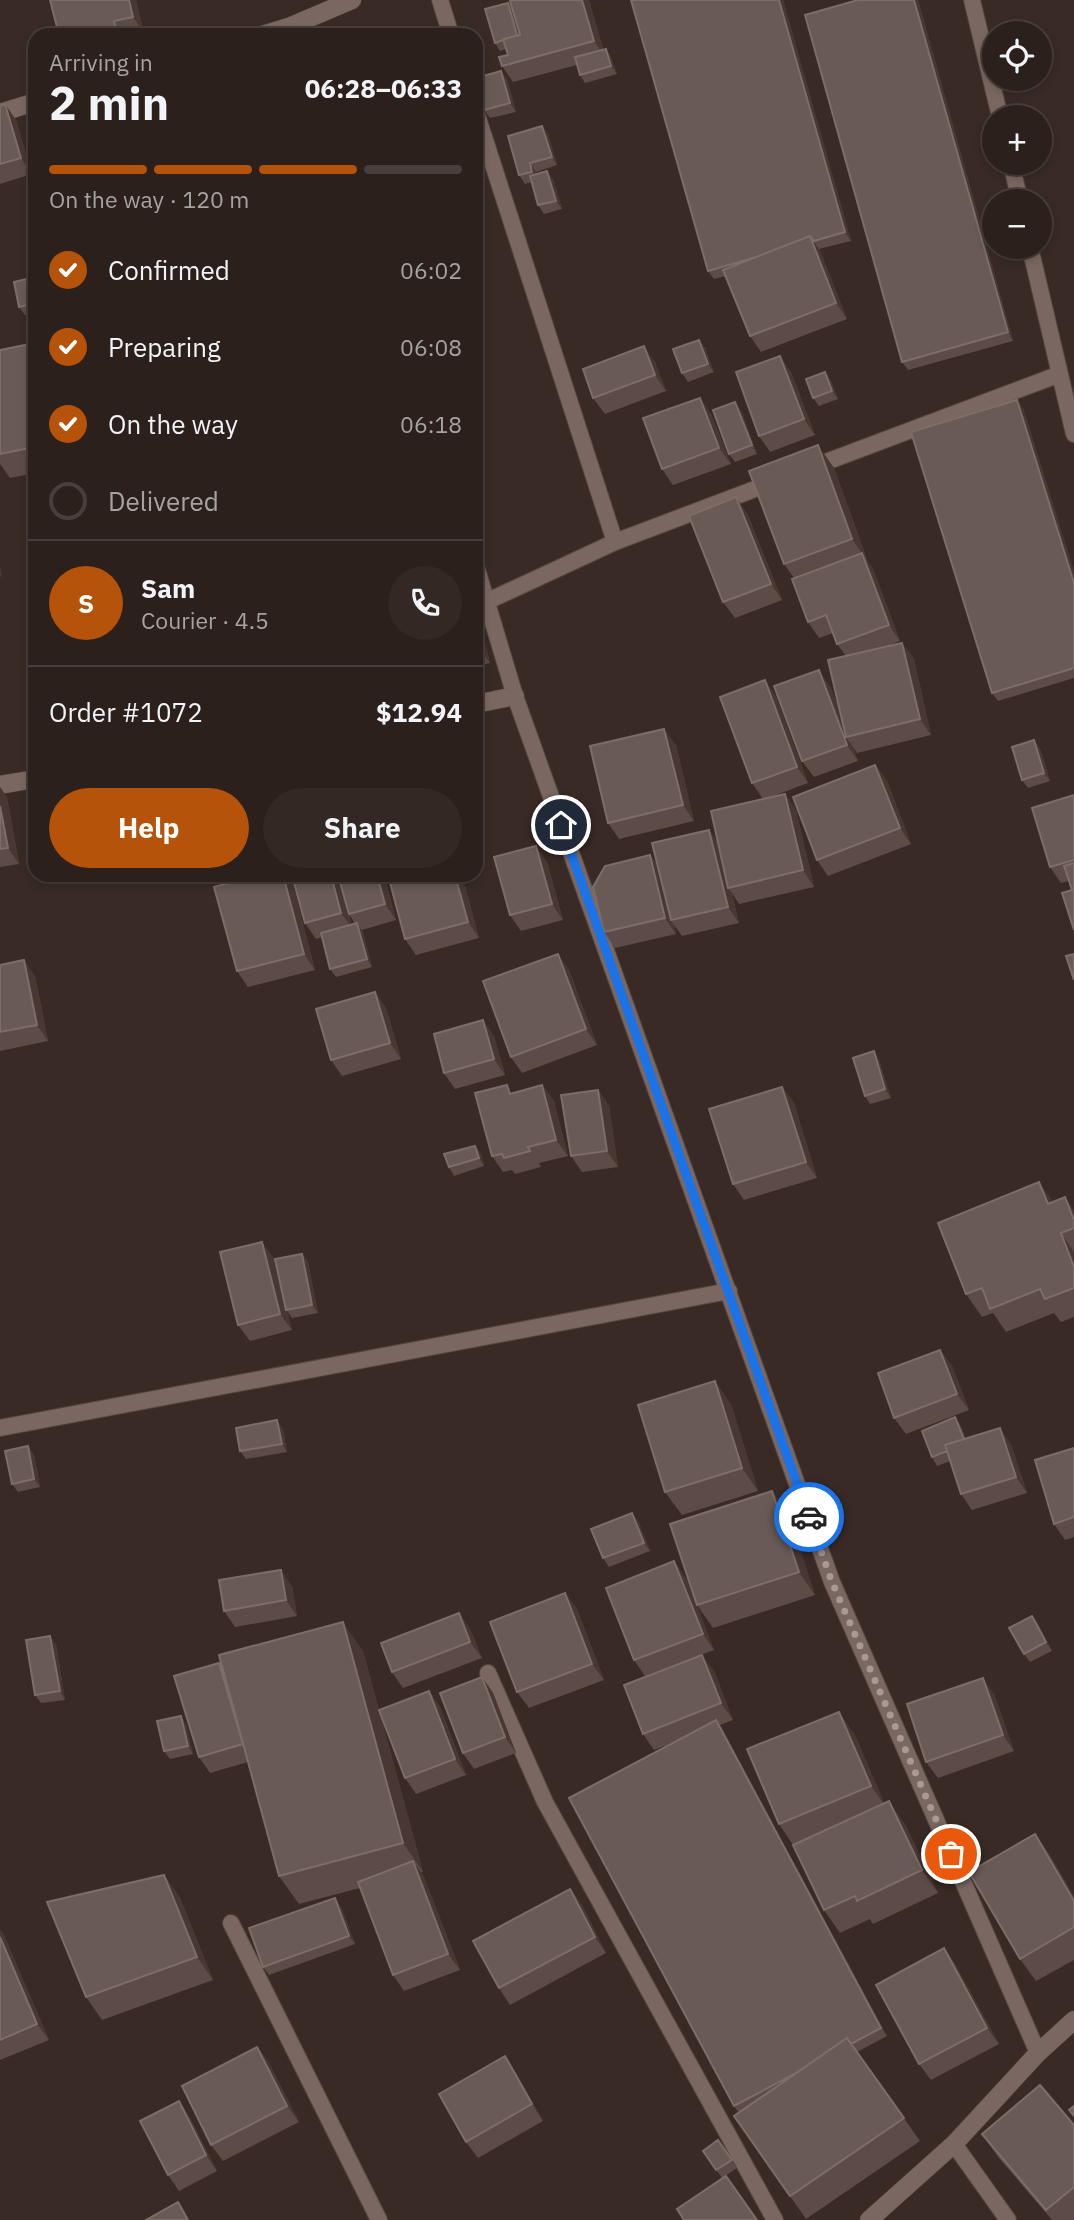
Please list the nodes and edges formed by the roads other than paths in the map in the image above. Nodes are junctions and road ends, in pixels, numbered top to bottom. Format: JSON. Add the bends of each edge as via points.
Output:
{"nodes":[{"id":1,"x":352,"y":0,"type":"edge"},
{"id":2,"x":440,"y":0,"type":"edge"},
{"id":3,"x":972,"y":0,"type":"edge"},
{"id":4,"x":299,"y":28,"type":"edge"},
{"id":5,"x":449,"y":28,"type":"edge"},
{"id":6,"x":28,"y":104,"type":"edge"},
{"id":7,"x":997,"y":105,"type":"edge"},
{"id":8,"x":0,"y":113,"type":"edge"},
{"id":9,"x":483,"y":134,"type":"edge"},
{"id":10,"x":1033,"y":259,"type":"edge"},
{"id":11,"x":1060,"y":374,"type":"junction"},
{"id":12,"x":1074,"y":434,"type":"edge"},
{"id":13,"x":615,"y":542,"type":"junction"},
{"id":14,"x":483,"y":586,"type":"edge"},
{"id":15,"x":488,"y":601,"type":"junction"},
{"id":16,"x":515,"y":696,"type":"junction"},
{"id":17,"x":483,"y":703,"type":"edge"},
{"id":18,"x":28,"y":780,"type":"edge"},
{"id":19,"x":0,"y":785,"type":"edge"},
{"id":20,"x":729,"y":1291,"type":"junction"},
{"id":21,"x":0,"y":1428,"type":"edge"},
{"id":22,"x":488,"y":1673,"type":"dead end"},
{"id":23,"x":230,"y":1923,"type":"dead end"},
{"id":24,"x":1074,"y":2020,"type":"edge"},
{"id":25,"x":1038,"y":2053,"type":"junction"},
{"id":26,"x":954,"y":2144,"type":"junction"},
{"id":27,"x":379,"y":2220,"type":"edge"},
{"id":28,"x":775,"y":2220,"type":"edge"},
{"id":29,"x":869,"y":2220,"type":"edge"},
{"id":30,"x":1008,"y":2220,"type":"edge"}],
"edges":[{"from":1,"to":4,"type":"street"},
{"from":2,"to":5,"type":"lane"},
{"from":3,"to":7,"type":"lane"},
{"from":6,"to":8,"type":"street"},
{"from":9,"to":13,"type":"lane"},
{"from":10,"to":11,"type":"lane"},
{"from":11,"to":12,"type":"lane"},
{"from":11,"to":13,"type":"lane"},
{"from":13,"to":15,"type":"lane"},
{"from":14,"to":15,"type":"lane"},
{"from":15,"to":16,"type":"lane"},
{"from":16,"to":17,"type":"street"},
{"from":16,"to":20,"type":"lane"},
{"from":18,"to":19,"type":"street"},
{"from":20,"to":21,"type":"lane"},
{"from":20,"to":25,"type":"lane","via":[[832,1582]]},
{"from":22,"to":28,"type":"lane","via":[[545,1802]]},
{"from":23,"to":27,"type":"lane"},
{"from":24,"to":25,"type":"street"},
{"from":25,"to":26,"type":"street"},
{"from":26,"to":29,"type":"street"},
{"from":26,"to":30,"type":"lane"}]}
